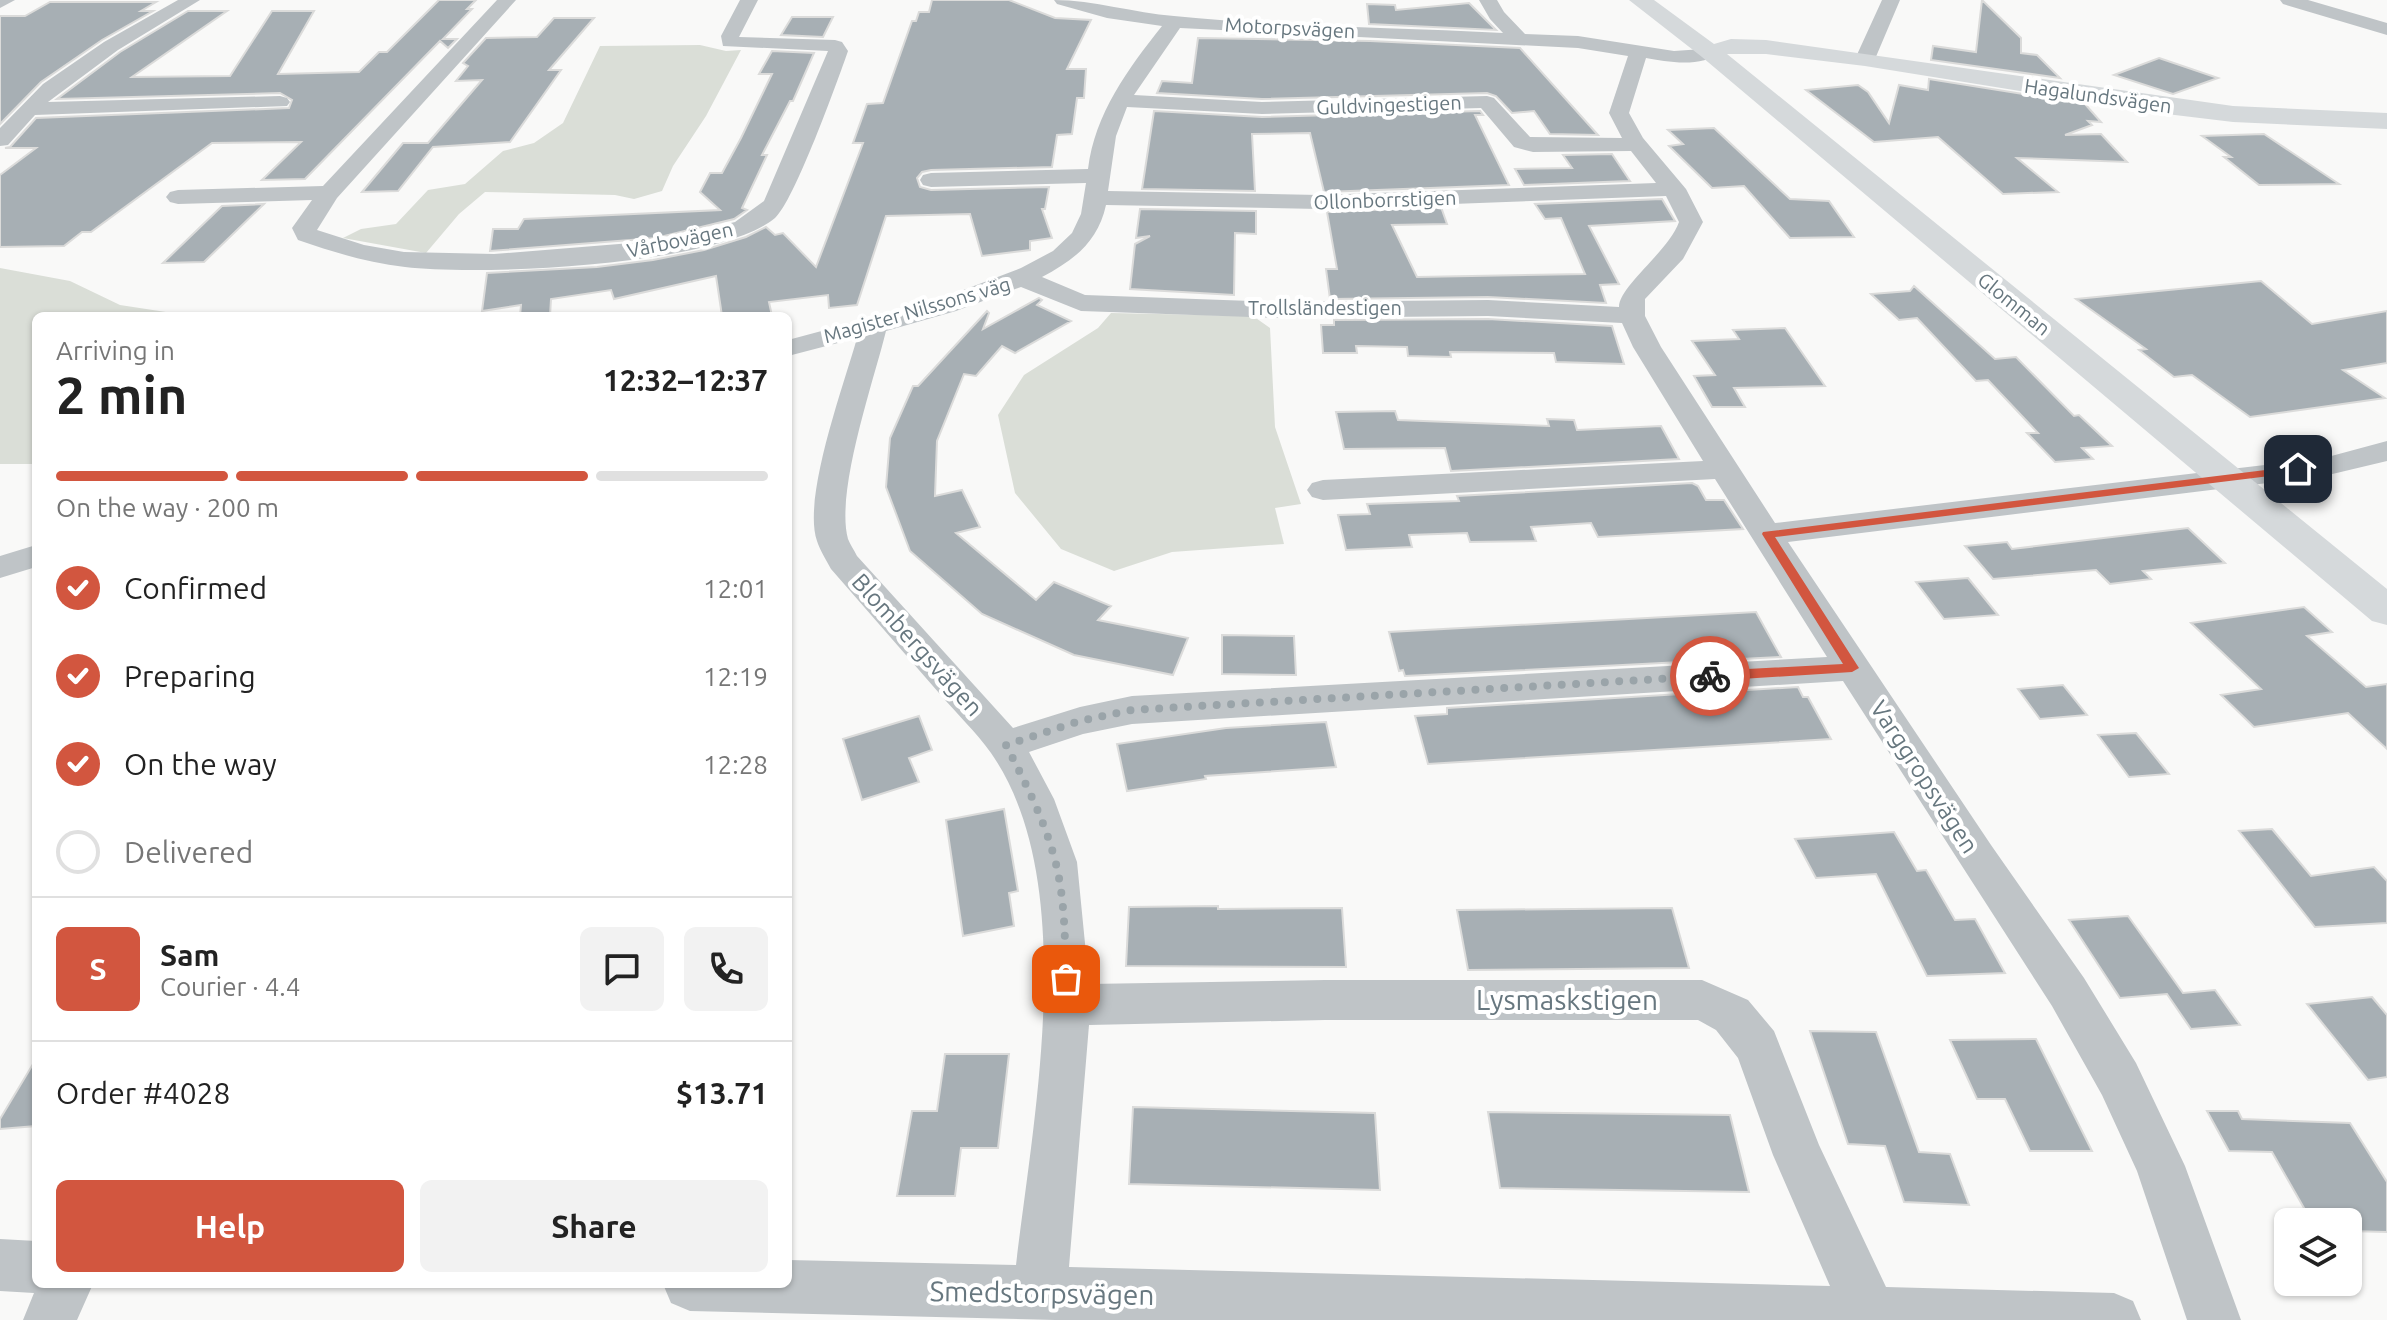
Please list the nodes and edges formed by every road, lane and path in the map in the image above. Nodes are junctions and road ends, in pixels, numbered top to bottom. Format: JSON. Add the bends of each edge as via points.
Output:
{"nodes":[{"id":1,"x":6,"y":0,"type":"edge"},
{"id":2,"x":191,"y":0,"type":"edge"},
{"id":3,"x":507,"y":0,"type":"edge"},
{"id":4,"x":749,"y":0,"type":"edge"},
{"id":5,"x":1063,"y":0,"type":"edge"},
{"id":6,"x":1488,"y":0,"type":"edge"},
{"id":7,"x":1640,"y":0,"type":"edge"},
{"id":8,"x":1891,"y":0,"type":"edge"},
{"id":9,"x":2289,"y":0,"type":"edge"},
{"id":10,"x":0,"y":3,"type":"edge"},
{"id":11,"x":1175,"y":22,"type":"junction"},
{"id":12,"x":2387,"y":29,"type":"edge"},
{"id":13,"x":1519,"y":38,"type":"junction"},
{"id":14,"x":1639,"y":51,"type":"junction"},
{"id":15,"x":1710,"y":52,"type":"junction"},
{"id":16,"x":1865,"y":59,"type":"junction"},
{"id":17,"x":1121,"y":100,"type":"junction"},
{"id":18,"x":280,"y":102,"type":"dead end"},
{"id":19,"x":33,"y":109,"type":"junction"},
{"id":20,"x":2387,"y":121,"type":"edge"},
{"id":21,"x":0,"y":140,"type":"edge"},
{"id":22,"x":1638,"y":144,"type":"junction"},
{"id":23,"x":931,"y":180,"type":"dead end"},
{"id":24,"x":1096,"y":187,"type":"junction"},
{"id":25,"x":1675,"y":189,"type":"junction"},
{"id":26,"x":329,"y":193,"type":"junction"},
{"id":27,"x":178,"y":197,"type":"dead end"},
{"id":28,"x":1024,"y":279,"type":"junction"},
{"id":29,"x":1632,"y":316,"type":"junction"},
{"id":30,"x":875,"y":323,"type":"junction"},
{"id":31,"x":792,"y":347,"type":"edge"},
{"id":32,"x":2387,"y":450,"type":"edge"},
{"id":33,"x":1724,"y":469,"type":"junction"},
{"id":34,"x":2227,"y":478,"type":"junction"},
{"id":35,"x":1323,"y":490,"type":"dead end"},
{"id":36,"x":1768,"y":534,"type":"junction"},
{"id":37,"x":32,"y":557,"type":"edge"},
{"id":38,"x":0,"y":567,"type":"edge"},
{"id":39,"x":2387,"y":611,"type":"edge"},
{"id":40,"x":1852,"y":668,"type":"junction"},
{"id":41,"x":1006,"y":745,"type":"junction"},
{"id":42,"x":1068,"y":1005,"type":"junction"},
{"id":43,"x":0,"y":1265,"type":"edge"},
{"id":44,"x":32,"y":1267,"type":"edge"},
{"id":45,"x":64,"y":1288,"type":"edge"},
{"id":46,"x":740,"y":1288,"type":"edge"},
{"id":47,"x":1040,"y":1293,"type":"junction"},
{"id":48,"x":967,"y":1306,"type":"edge"},
{"id":49,"x":1640,"y":1314,"type":"edge"},
{"id":50,"x":1870,"y":1314,"type":"junction"},
{"id":51,"x":50,"y":1320,"type":"edge"},
{"id":52,"x":2114,"y":1320,"type":"edge"},
{"id":53,"x":2214,"y":1320,"type":"edge"}],
"edges":[{"from":1,"to":10,"type":"street"},
{"from":2,"to":19,"type":"street","via":[[50,88]]},
{"from":3,"to":26,"type":"street","name":"Vårbovägen"},
{"from":4,"to":26,"type":"street","name":"Vårbovägen","via":[[730,42],[835,46],[838,51],[769,212],[755,223],[684,243],[546,262],[417,260],[359,252],[307,235],[304,228]]},
{"from":5,"to":11,"type":"street","name":"Motorpsvägen","via":[[1107,13]]},
{"from":6,"to":13,"type":"street"},
{"from":7,"to":15,"type":"street","name":"Glomman"},
{"from":8,"to":16,"type":"street"},
{"from":9,"to":12,"type":"street"},
{"from":11,"to":13,"type":"street","name":"Motorpsvägen"},
{"from":11,"to":17,"type":"street","name":"Magister Nilssons väg"},
{"from":13,"to":14,"type":"street","name":"Motorpsvägen"},
{"from":14,"to":15,"type":"street","name":"Motorpsvägen","via":[[1674,57]]},
{"from":14,"to":22,"type":"street","via":[[1619,113]]},
{"from":15,"to":16,"type":"street","name":"Hagalundsvägen"},
{"from":15,"to":34,"type":"street","name":"Glomman"},
{"from":16,"to":20,"type":"street","name":"Hagalundsvägen","via":[[2164,106]]},
{"from":17,"to":22,"type":"street","name":"Guldvingestigen","via":[[1283,108],[1487,102],[1522,142]]},
{"from":17,"to":24,"type":"street","name":"Magister Nilssons väg","via":[[1106,132]]},
{"from":18,"to":19,"type":"street"},
{"from":19,"to":21,"type":"street"},
{"from":22,"to":25,"type":"street"},
{"from":23,"to":24,"type":"street","name":"Ollonborrstigen"},
{"from":24,"to":25,"type":"street","name":"Ollonborrstigen","via":[[1319,202]]},
{"from":24,"to":28,"type":"street","name":"Magister Nilssons väg","via":[[1082,237]]},
{"from":25,"to":29,"type":"street","via":[[1691,222],[1687,237],[1632,298]]},
{"from":26,"to":27,"type":"street"},
{"from":28,"to":29,"type":"street","name":"Trollsländestigen","via":[[1096,304],[1280,310],[1488,308]]},
{"from":28,"to":30,"type":"street","name":"Magister Nilssons väg"},
{"from":29,"to":33,"type":"street","name":"Varggropsvägen"},
{"from":30,"to":31,"type":"street","name":"Magister Nilssons väg"},
{"from":30,"to":41,"type":"street","name":"Blombergsvägen","via":[[834,477],[832,539],[843,561]]},
{"from":32,"to":34,"type":"street","via":[[2324,467]]},
{"from":33,"to":35,"type":"street"},
{"from":33,"to":36,"type":"street","name":"Varggropsvägen"},
{"from":34,"to":36,"type":"street"},
{"from":34,"to":39,"type":"street","name":"Glomman"},
{"from":36,"to":40,"type":"street","name":"Varggropsvägen"},
{"from":37,"to":38,"type":"street"},
{"from":40,"to":41,"type":"street","via":[[1132,710]]},
{"from":40,"to":53,"type":"street","name":"Varggropsvägen","via":[[2068,992],[2119,1079],[2160,1166]]},
{"from":41,"to":42,"type":"street","name":"Blombergsvägen","via":[[1034,799],[1056,862]]},
{"from":42,"to":47,"type":"street","name":"Blombergsvägen"},
{"from":42,"to":50,"type":"street","name":"Lysmaskstigen","via":[[1702,1000],[1732,1015],[1757,1046],[1798,1155]]},
{"from":43,"to":44,"type":"street"},
{"from":45,"to":51,"type":"street"},
{"from":46,"to":48,"type":"street","name":"Smedstorpsvägen"},
{"from":47,"to":48,"type":"street","name":"Smedstorpsvägen"},
{"from":47,"to":49,"type":"street","name":"Smedstorpsvägen"},
{"from":49,"to":50,"type":"street","name":"Smedstorpsvägen"},
{"from":50,"to":52,"type":"street","name":"Smedstorpsvägen"}]}
